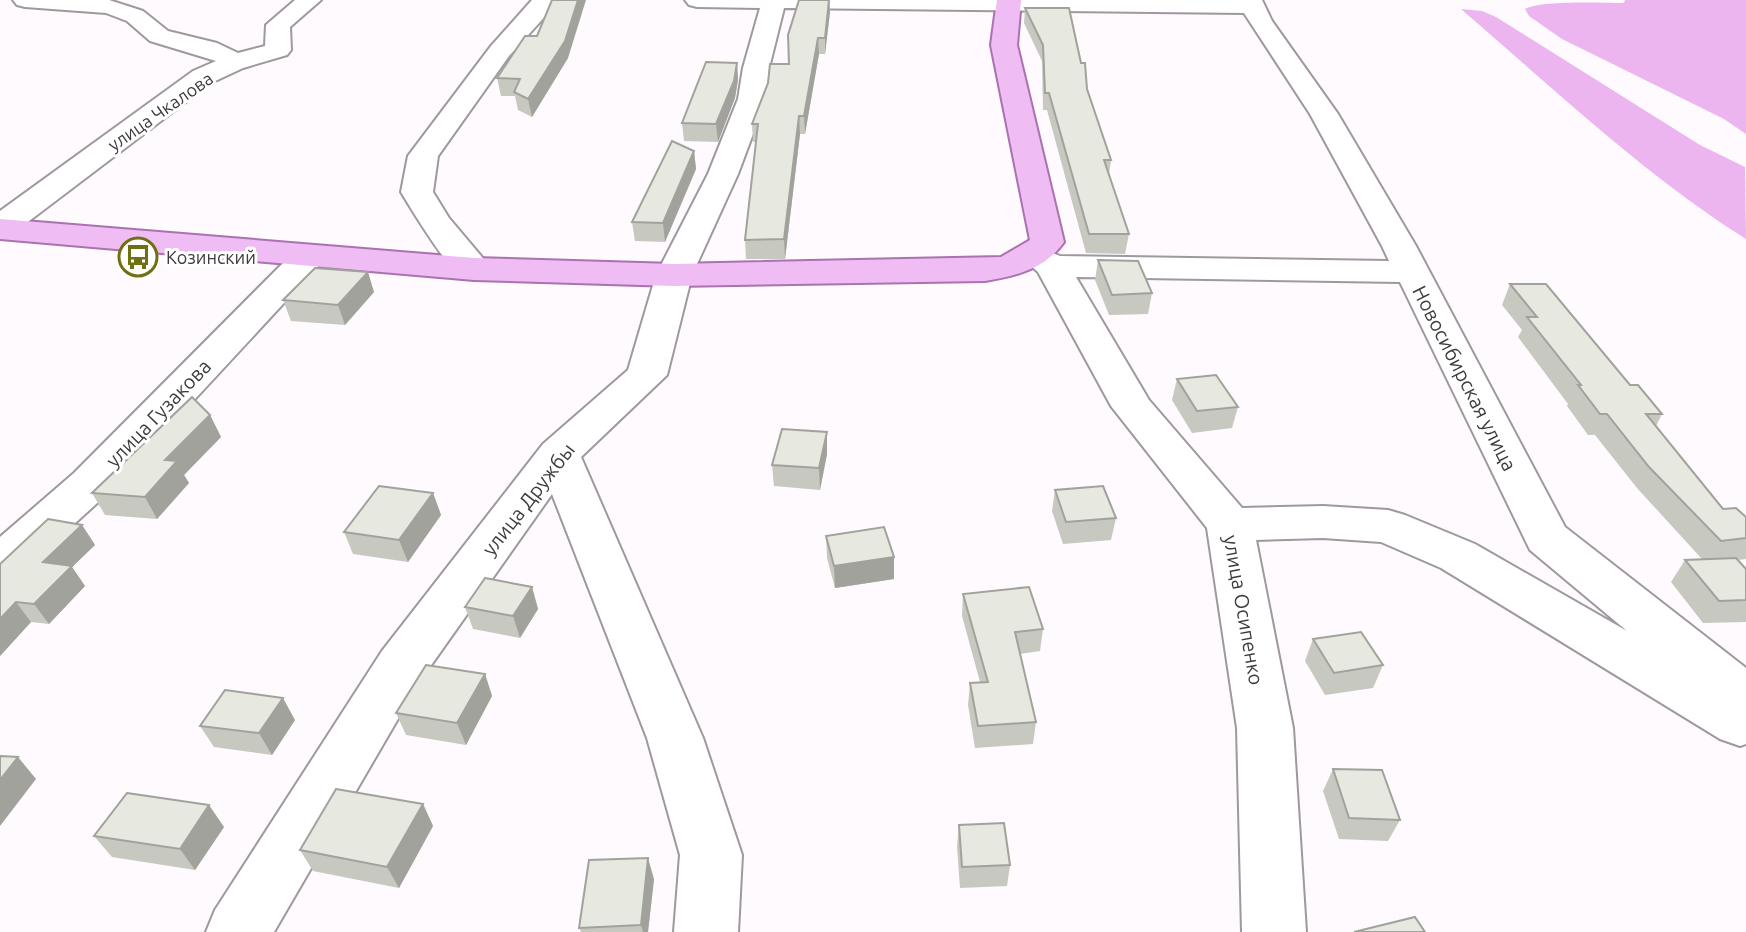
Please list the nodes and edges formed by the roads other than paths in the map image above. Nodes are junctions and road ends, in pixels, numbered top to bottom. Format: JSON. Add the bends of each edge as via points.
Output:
{"nodes":[{"id":1,"x":25,"y":0,"type":"edge"},
{"id":2,"x":309,"y":0,"type":"edge"},
{"id":3,"x":548,"y":0,"type":"edge"},
{"id":4,"x":697,"y":0,"type":"edge"},
{"id":5,"x":774,"y":1,"type":"edge"},
{"id":6,"x":1010,"y":2,"type":"edge"},
{"id":7,"x":1250,"y":3,"type":"edge"},
{"id":8,"x":234,"y":62,"type":"junction"},
{"id":9,"x":0,"y":228,"type":"edge"},
{"id":10,"x":1044,"y":250,"type":"junction"},
{"id":11,"x":309,"y":256,"type":"junction"},
{"id":12,"x":474,"y":269,"type":"junction"},
{"id":13,"x":1411,"y":272,"type":"junction"},
{"id":14,"x":674,"y":275,"type":"junction"},
{"id":15,"x":558,"y":454,"type":"junction"},
{"id":16,"x":1230,"y":524,"type":"junction"},
{"id":17,"x":0,"y":564,"type":"edge"},
{"id":18,"x":1746,"y":699,"type":"edge"},
{"id":19,"x":1746,"y":727,"type":"edge"},
{"id":20,"x":238,"y":932,"type":"edge"},
{"id":21,"x":706,"y":932,"type":"edge"},
{"id":22,"x":1274,"y":932,"type":"edge"}],
"edges":[{"from":1,"to":8,"type":"street","via":[[101,4],[136,16],[157,35],[207,48]]},
{"from":2,"to":8,"type":"street","name":"улица Чкалова","via":[[278,25],[278,50]]},
{"from":3,"to":12,"type":"street","via":[[500,51],[423,156],[417,192]]},
{"from":4,"to":5,"type":"street"},
{"from":5,"to":6,"type":"street"},
{"from":5,"to":14,"type":"street","name":"улица Дружбы","via":[[752,99]]},
{"from":6,"to":7,"type":"street"},
{"from":6,"to":10,"type":"main road","name":"улица Осипенко","via":[[1004,45]]},
{"from":7,"to":13,"type":"street","name":"Новосибирская улица","via":[[1324,114]]},
{"from":8,"to":9,"type":"street","name":"улица Чкалова","via":[[202,77]]},
{"from":9,"to":11,"type":"main road"},
{"from":10,"to":13,"type":"street"},
{"from":10,"to":14,"type":"main road","via":[[1020,264],[985,270]]},
{"from":10,"to":16,"type":"street","name":"улица Осипенко","via":[[1132,406]]},
{"from":11,"to":12,"type":"main road"},
{"from":11,"to":17,"type":"street","name":"улица Гузакова","via":[[90,484]]},
{"from":12,"to":14,"type":"main road"},
{"from":13,"to":18,"type":"street","name":"Новосибирская улица","via":[[1547,538]]},
{"from":14,"to":15,"type":"street","name":"улица Дружбы","via":[[647,375]]},
{"from":15,"to":20,"type":"street","name":"улица Дружбы","via":[[401,666]]},
{"from":15,"to":21,"type":"street","via":[[675,738],[711,855]]},
{"from":16,"to":19,"type":"street","via":[[1388,526],[1458,556]]},
{"from":16,"to":22,"type":"street","name":"улица Осипенко","via":[[1265,728]]}]}
